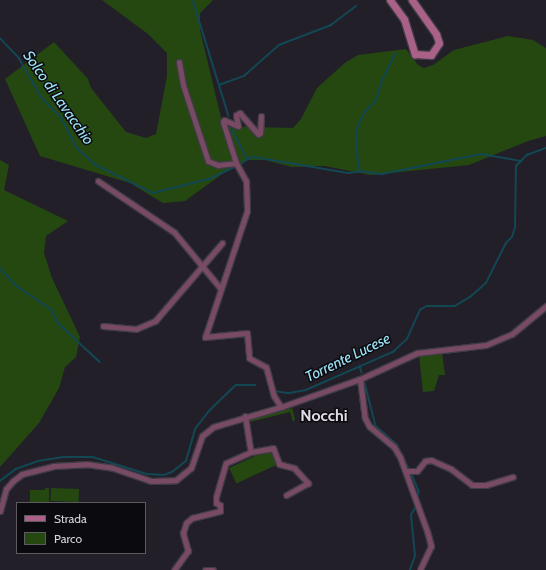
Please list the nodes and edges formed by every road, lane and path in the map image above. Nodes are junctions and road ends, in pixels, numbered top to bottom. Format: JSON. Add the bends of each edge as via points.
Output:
{"nodes":[{"id":1,"x":390,"y":0,"type":"edge"},
{"id":2,"x":412,"y":0,"type":"edge"},
{"id":3,"x":179,"y":62,"type":"dead end"},
{"id":4,"x":261,"y":116,"type":"dead end"},
{"id":5,"x":236,"y":162,"type":"junction"},
{"id":6,"x":98,"y":181,"type":"dead end"},
{"id":7,"x":222,"y":243,"type":"dead end"},
{"id":8,"x":204,"y":266,"type":"junction"},
{"id":9,"x":221,"y":289,"type":"junction"},
{"id":10,"x":546,"y":306,"type":"edge"},
{"id":11,"x":103,"y":326,"type":"dead end"},
{"id":12,"x":360,"y":379,"type":"junction"},
{"id":13,"x":281,"y":407,"type":"junction"},
{"id":14,"x":245,"y":416,"type":"junction"},
{"id":15,"x":251,"y":452,"type":"junction"},
{"id":16,"x":406,"y":472,"type":"junction"},
{"id":17,"x":513,"y":477,"type":"dead end"},
{"id":18,"x":286,"y":494,"type":"dead end"},
{"id":19,"x":0,"y":512,"type":"edge"},
{"id":20,"x":174,"y":570,"type":"edge"},
{"id":21,"x":205,"y":570,"type":"edge"},
{"id":22,"x":213,"y":570,"type":"edge"},
{"id":23,"x":420,"y":570,"type":"edge"}],
"edges":[{"from":1,"to":2,"type":"main road","via":[[404,19],[415,54],[431,55],[438,43],[436,34]]},
{"from":3,"to":5,"type":"street","via":[[183,86],[208,161],[218,165]]},
{"from":4,"to":5,"type":"street","via":[[258,134],[241,114],[236,115],[239,123],[237,126],[224,120]]},
{"from":5,"to":9,"type":"street","via":[[246,181],[247,211]]},
{"from":6,"to":8,"type":"street","via":[[167,226]]},
{"from":7,"to":8,"type":"street"},
{"from":8,"to":9,"type":"street"},
{"from":8,"to":11,"type":"street","via":[[147,327],[127,330]]},
{"from":9,"to":13,"type":"street","via":[[205,337],[246,333],[249,358],[266,367],[274,396]]},
{"from":10,"to":12,"type":"street","via":[[512,334],[486,345],[417,353]]},
{"from":12,"to":13,"type":"street"},
{"from":12,"to":16,"type":"street","via":[[365,418],[369,426],[394,447]]},
{"from":13,"to":14,"type":"street"},
{"from":14,"to":15,"type":"street"},
{"from":14,"to":19,"type":"street","via":[[205,432],[191,468],[176,480],[151,481],[113,468],[86,464],[53,466],[22,474],[6,489]]},
{"from":15,"to":18,"type":"street","via":[[274,448],[279,464],[294,468],[305,478],[308,483]]},
{"from":15,"to":20,"type":"street","via":[[223,466],[216,503],[220,505],[220,511],[192,518],[186,523],[183,533],[188,551]]},
{"from":16,"to":17,"type":"street","via":[[417,471],[425,461],[431,460],[479,487]]},
{"from":16,"to":23,"type":"street","via":[[431,546]]},
{"from":21,"to":22,"type":"street"}]}
